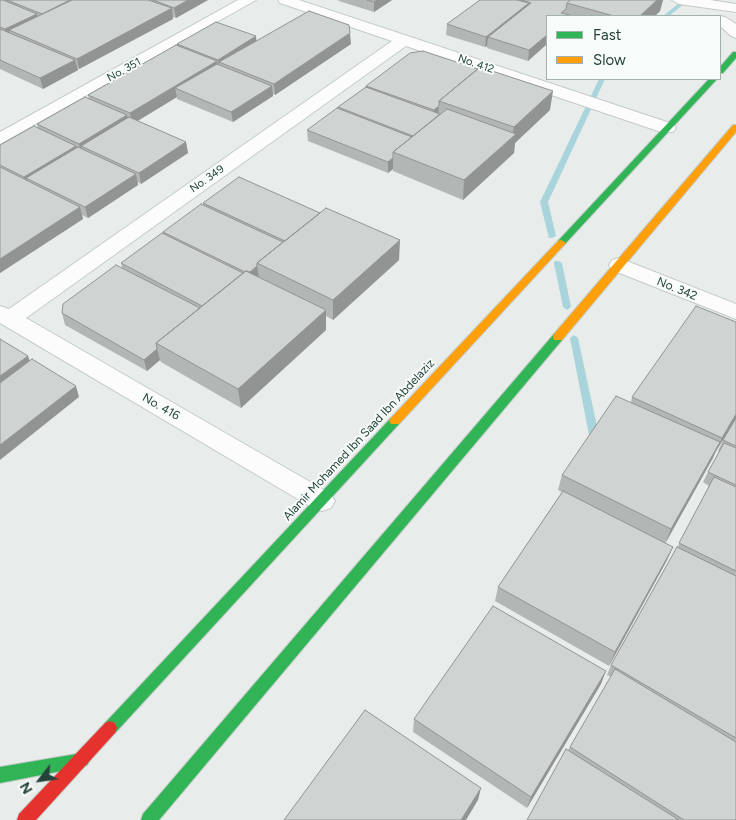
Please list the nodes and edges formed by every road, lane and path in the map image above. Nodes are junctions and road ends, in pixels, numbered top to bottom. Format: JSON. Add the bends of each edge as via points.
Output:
{"nodes":[{"id":1,"x":249,"y":0,"type":"edge"},
{"id":2,"x":285,"y":0,"type":"edge"},
{"id":3,"x":679,"y":0,"type":"edge"},
{"id":4,"x":736,"y":8,"type":"edge"},
{"id":5,"x":710,"y":15,"type":"edge"},
{"id":6,"x":721,"y":20,"type":"edge"},
{"id":7,"x":736,"y":33,"type":"edge"},
{"id":8,"x":404,"y":40,"type":"junction"},
{"id":9,"x":736,"y":54,"type":"edge"},
{"id":10,"x":721,"y":70,"type":"edge"},
{"id":11,"x":712,"y":80,"type":"edge"},
{"id":12,"x":667,"y":128,"type":"junction"},
{"id":13,"x":734,"y":132,"type":"edge"},
{"id":14,"x":0,"y":139,"type":"edge"},
{"id":15,"x":619,"y":265,"type":"junction"},
{"id":16,"x":736,"y":312,"type":"edge"},
{"id":17,"x":5,"y":316,"type":"edge"},
{"id":18,"x":322,"y":501,"type":"junction"},
{"id":19,"x":82,"y":760,"type":"junction"},
{"id":20,"x":0,"y":775,"type":"edge"},
{"id":21,"x":25,"y":820,"type":"edge"},
{"id":22,"x":149,"y":820,"type":"edge"}],
"edges":[{"from":1,"to":14,"type":"street","name":"No. 351"},
{"from":2,"to":8,"type":"street","name":"No. 412"},
{"from":3,"to":4,"type":"street"},
{"from":3,"to":5,"type":"street"},
{"from":6,"to":7,"type":"street"},
{"from":8,"to":12,"type":"street","name":"No. 412"},
{"from":8,"to":17,"type":"street","name":"No. 349"},
{"from":9,"to":10,"type":"main road"},
{"from":11,"to":12,"type":"main road","name":"Alamir Mohamed Ibn Saad Ibn Abdelaziz"},
{"from":12,"to":18,"type":"main road","name":"Alamir Mohamed Ibn Saad Ibn Abdelaziz"},
{"from":13,"to":15,"type":"main road"},
{"from":15,"to":16,"type":"street","name":"No. 342"},
{"from":15,"to":22,"type":"main road"},
{"from":17,"to":18,"type":"street","name":"No. 416"},
{"from":18,"to":19,"type":"main road","name":"Alamir Mohamed Ibn Saad Ibn Abdelaziz"},
{"from":19,"to":20,"type":"main road"},
{"from":19,"to":21,"type":"main road","name":"Alamir Mohamed Ibn Saad Ibn Abdelaziz"}]}
